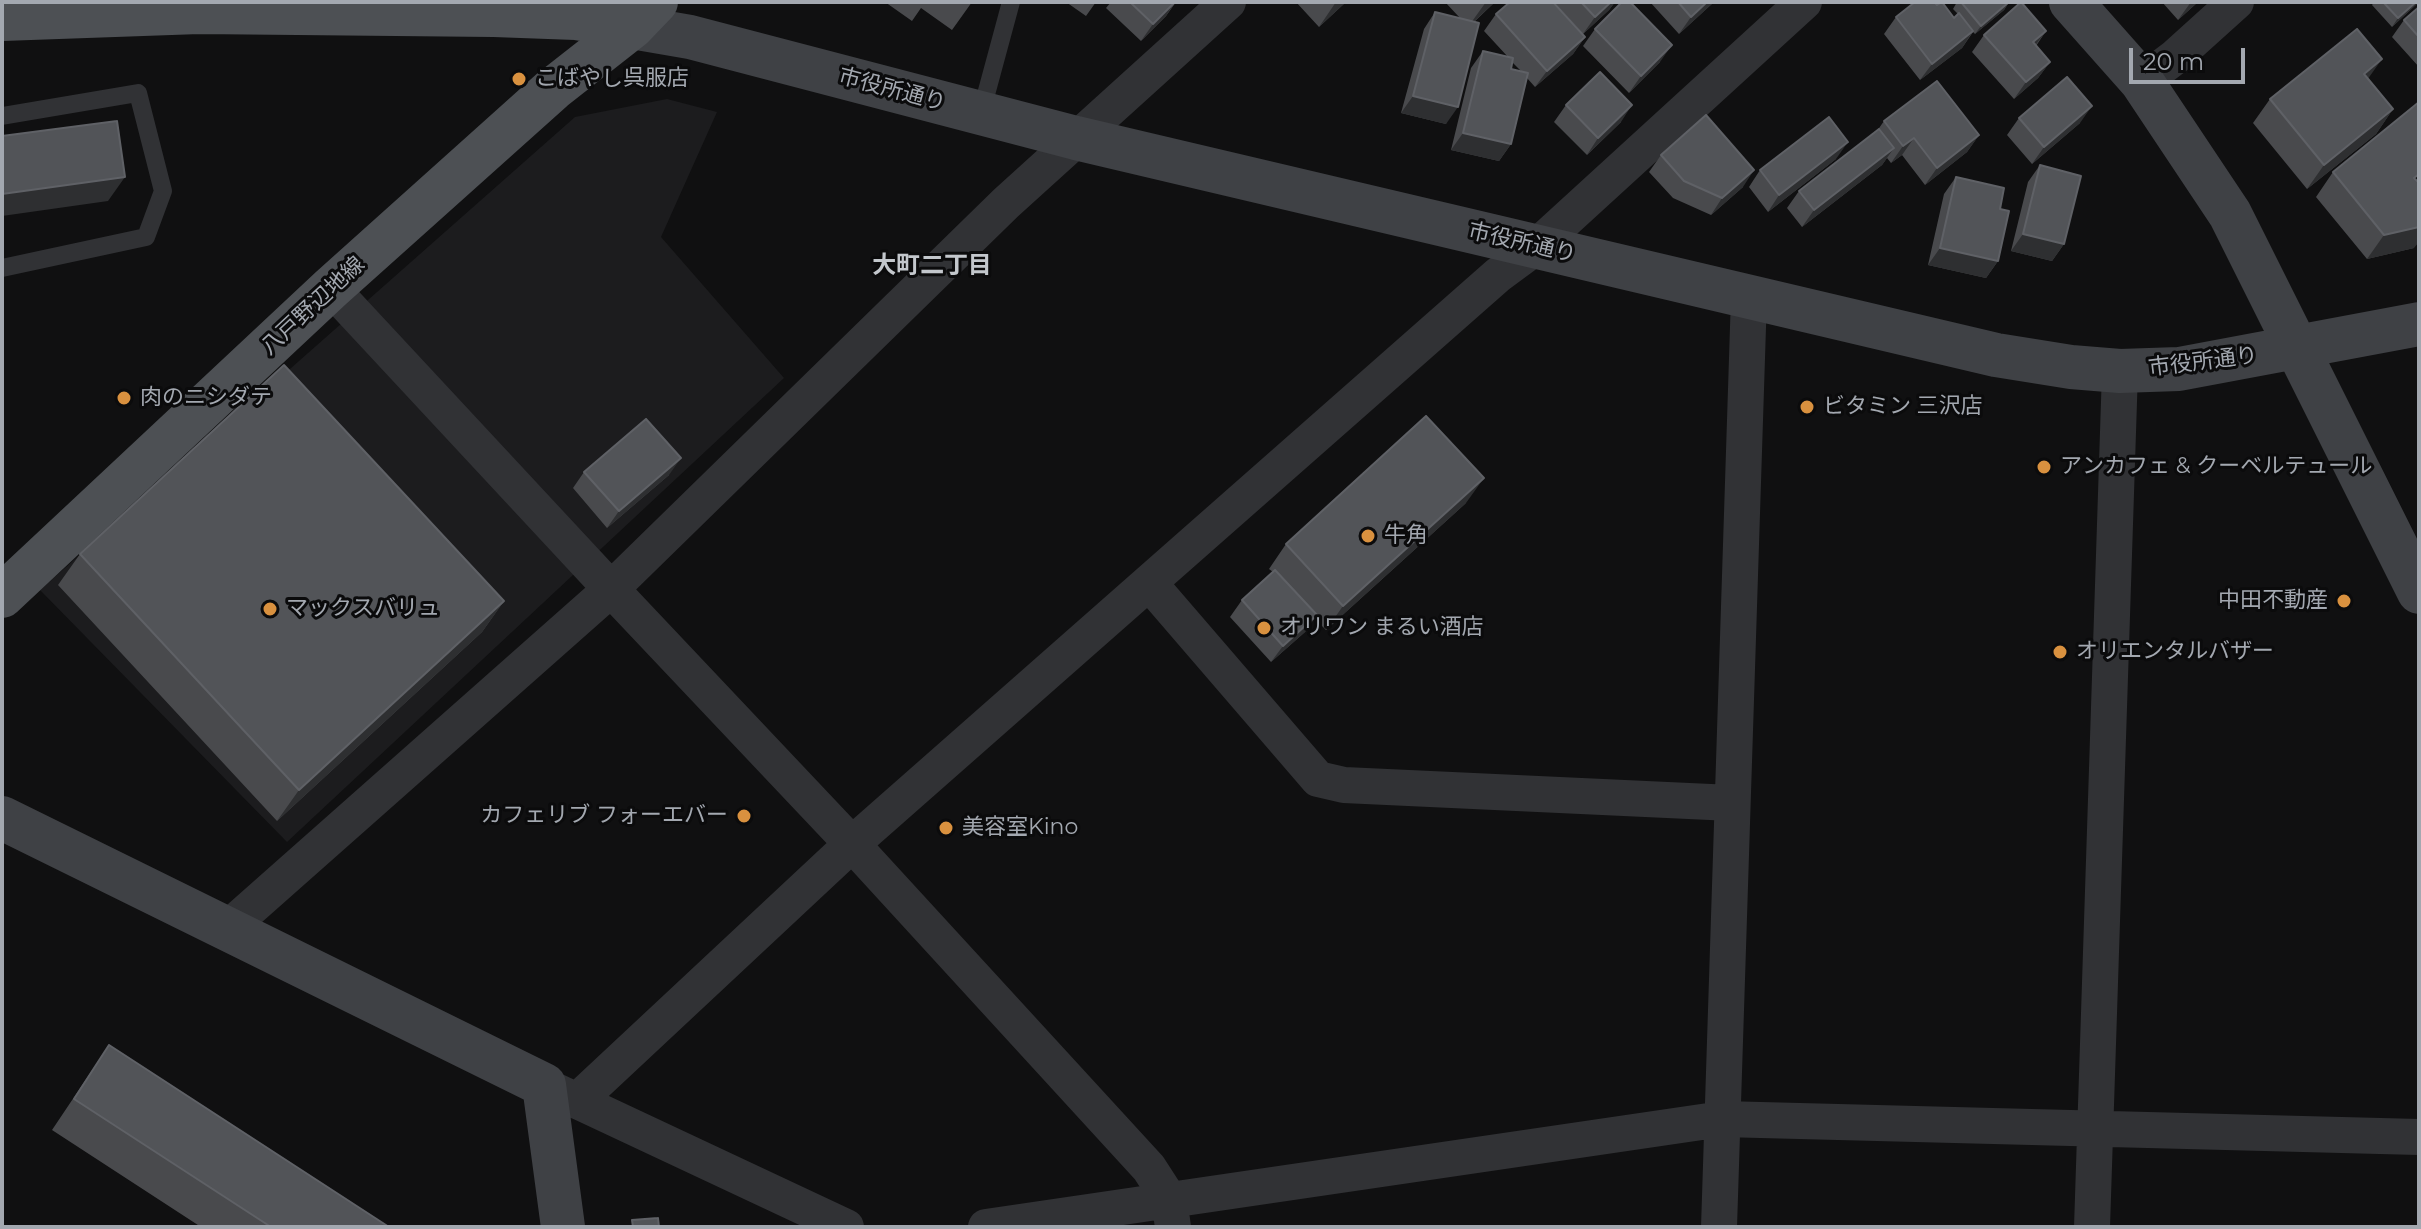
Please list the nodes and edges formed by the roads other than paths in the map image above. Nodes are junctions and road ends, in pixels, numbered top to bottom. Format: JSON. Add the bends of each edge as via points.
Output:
{"nodes":[{"id":1,"x":1011,"y":2,"type":"edge"},
{"id":2,"x":1228,"y":2,"type":"edge"},
{"id":3,"x":1804,"y":2,"type":"edge"},
{"id":4,"x":2071,"y":2,"type":"edge"},
{"id":5,"x":2236,"y":2,"type":"edge"},
{"id":6,"x":197,"y":7,"type":"edge"},
{"id":7,"x":644,"y":14,"type":"edge"},
{"id":8,"x":2,"y":19,"type":"edge"},
{"id":9,"x":2142,"y":82,"type":"junction"},
{"id":10,"x":981,"y":113,"type":"junction"},
{"id":11,"x":2,"y":116,"type":"edge"},
{"id":12,"x":1076,"y":138,"type":"junction"},
{"id":13,"x":1536,"y":247,"type":"junction"},
{"id":14,"x":2,"y":268,"type":"edge"},
{"id":15,"x":331,"y":288,"type":"junction"},
{"id":16,"x":1749,"y":296,"type":"junction"},
{"id":17,"x":2419,"y":324,"type":"edge"},
{"id":18,"x":2297,"y":348,"type":"junction"},
{"id":19,"x":2120,"y":371,"type":"junction"},
{"id":20,"x":1150,"y":584,"type":"junction"},
{"id":21,"x":611,"y":589,"type":"junction"},
{"id":22,"x":2419,"y":592,"type":"edge"},
{"id":23,"x":2,"y":596,"type":"edge"},
{"id":24,"x":1732,"y":803,"type":"junction"},
{"id":25,"x":2,"y":818,"type":"edge"},
{"id":26,"x":852,"y":844,"type":"junction"},
{"id":27,"x":227,"y":929,"type":"junction"},
{"id":28,"x":560,"y":1093,"type":"junction"},
{"id":29,"x":1722,"y":1119,"type":"junction"},
{"id":30,"x":2095,"y":1130,"type":"junction"},
{"id":31,"x":2419,"y":1137,"type":"edge"},
{"id":32,"x":1171,"y":1213,"type":"edge"},
{"id":33,"x":563,"y":1227,"type":"edge"},
{"id":34,"x":846,"y":1227,"type":"edge"},
{"id":35,"x":986,"y":1227,"type":"edge"},
{"id":36,"x":1719,"y":1227,"type":"edge"},
{"id":37,"x":2092,"y":1227,"type":"edge"}],
"edges":[{"from":1,"to":10,"type":"lane"},
{"from":2,"to":12,"type":"street"},
{"from":3,"to":13,"type":"street"},
{"from":4,"to":9,"type":"street"},
{"from":5,"to":9,"type":"street"},
{"from":6,"to":7,"type":"main road","via":[[576,18]]},
{"from":6,"to":8,"type":"main road"},
{"from":7,"to":10,"type":"street","name":"市役所通り","via":[[690,37]]},
{"from":7,"to":15,"type":"main road","name":"八戸野辺地線"},
{"from":9,"to":18,"type":"street","via":[[2230,214]]},
{"from":10,"to":12,"type":"street","name":"市役所通り"},
{"from":11,"to":14,"type":"lane","via":[[138,93],[163,191],[146,237]]},
{"from":12,"to":13,"type":"street","name":"市役所通り"},
{"from":12,"to":21,"type":"street"},
{"from":13,"to":16,"type":"street","name":"市役所通り"},
{"from":13,"to":20,"type":"street"},
{"from":15,"to":21,"type":"street"},
{"from":15,"to":23,"type":"main road","name":"八戸野辺地線"},
{"from":16,"to":19,"type":"street","name":"市役所通り","via":[[1996,355]]},
{"from":16,"to":24,"type":"street"},
{"from":17,"to":18,"type":"street","name":"市役所通り"},
{"from":18,"to":19,"type":"street","name":"市役所通り","via":[[2179,369]]},
{"from":18,"to":22,"type":"street"},
{"from":19,"to":30,"type":"street"},
{"from":20,"to":24,"type":"street","via":[[1318,779],[1344,785]]},
{"from":20,"to":26,"type":"street"},
{"from":21,"to":26,"type":"street"},
{"from":21,"to":27,"type":"street"},
{"from":24,"to":29,"type":"street"},
{"from":25,"to":27,"type":"street"},
{"from":26,"to":28,"type":"street"},
{"from":26,"to":32,"type":"street","via":[[1149,1168]]},
{"from":27,"to":28,"type":"street"},
{"from":28,"to":33,"type":"street"},
{"from":28,"to":34,"type":"street"},
{"from":29,"to":30,"type":"street"},
{"from":29,"to":32,"type":"street"},
{"from":29,"to":36,"type":"street"},
{"from":30,"to":31,"type":"street"},
{"from":30,"to":37,"type":"street"},
{"from":32,"to":35,"type":"street"}]}
